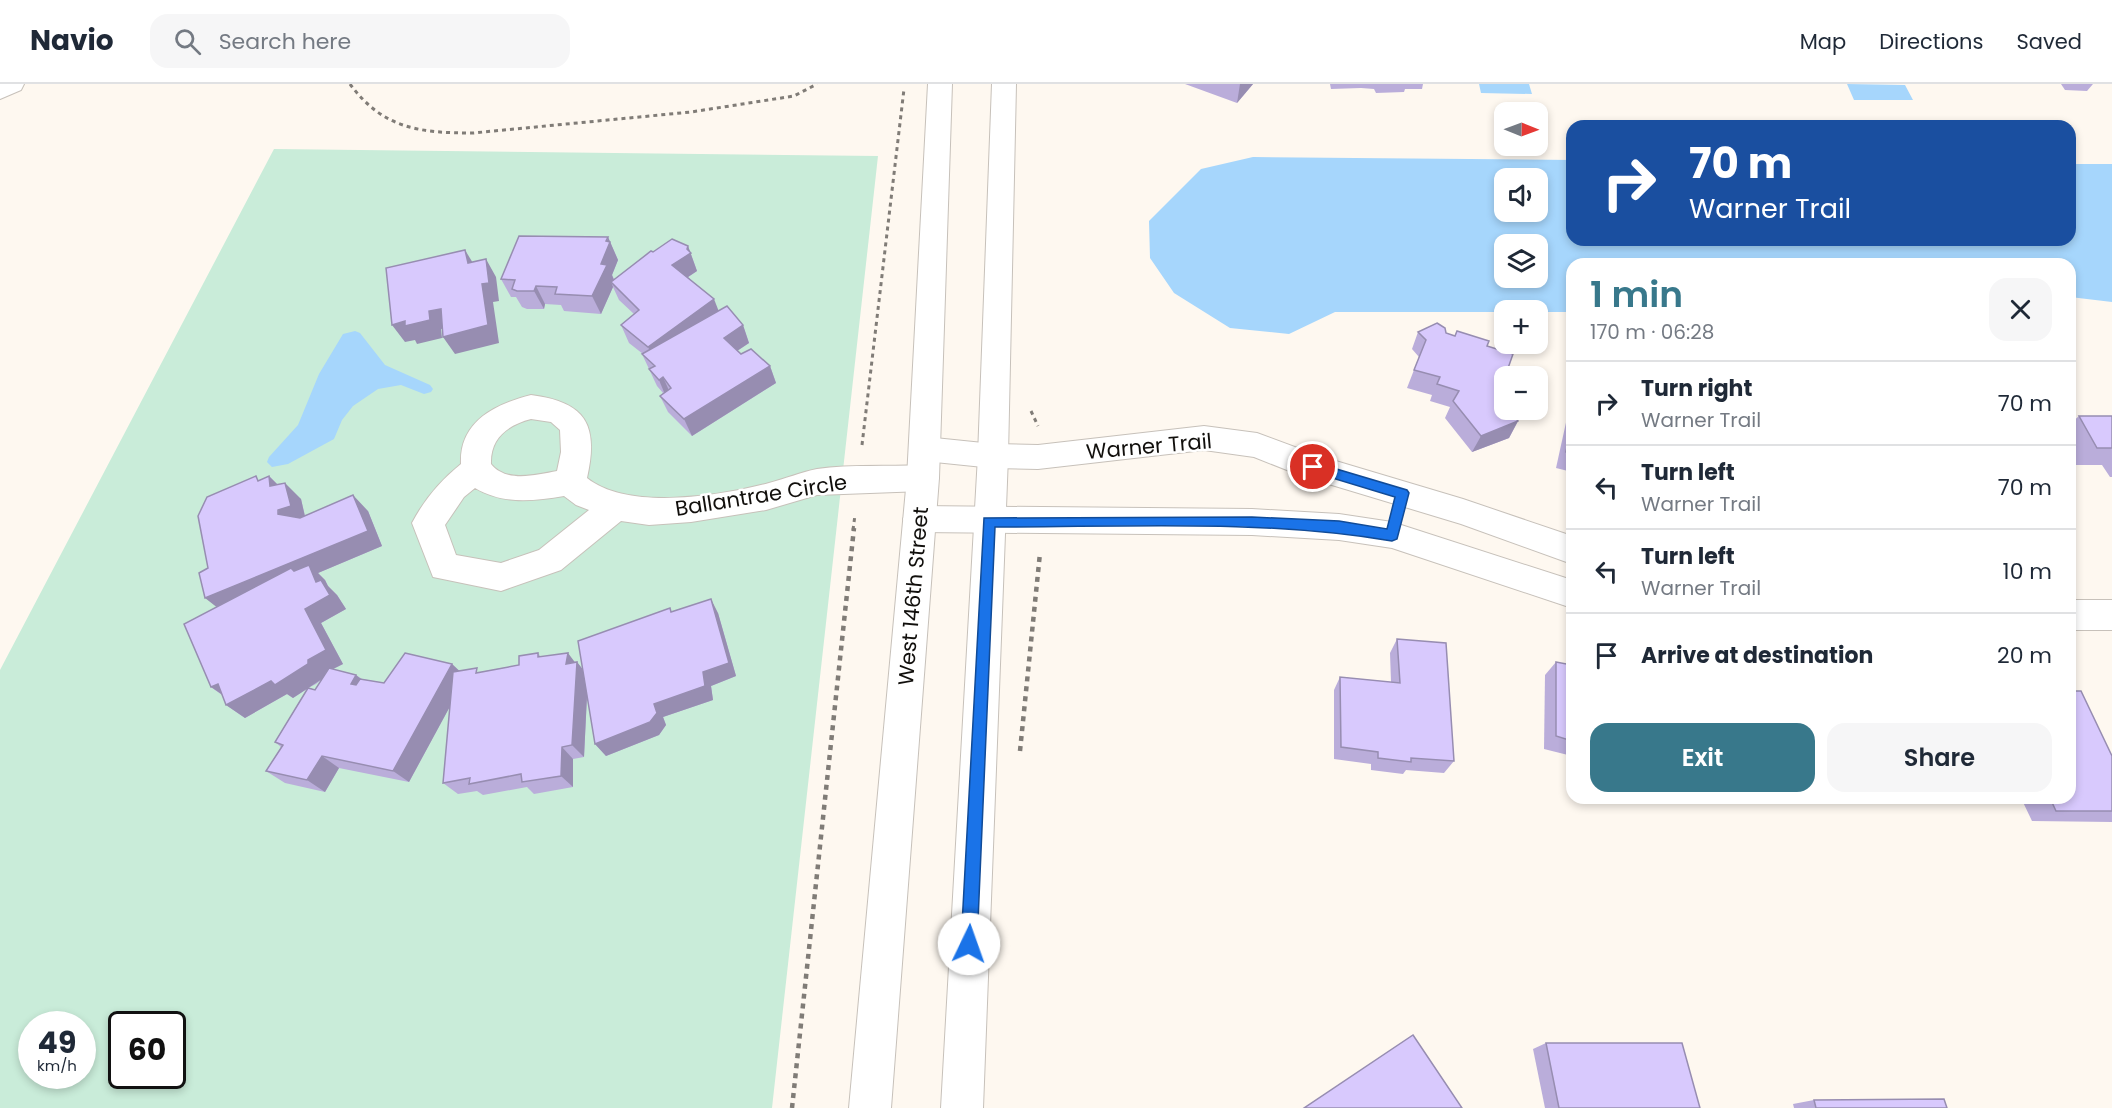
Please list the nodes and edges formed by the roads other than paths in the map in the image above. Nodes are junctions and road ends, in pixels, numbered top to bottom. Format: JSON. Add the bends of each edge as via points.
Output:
{"nodes":[{"id":1,"x":12,"y":84,"type":"edge"},
{"id":2,"x":940,"y":84,"type":"edge"},
{"id":3,"x":1004,"y":84,"type":"edge"},
{"id":4,"x":0,"y":91,"type":"edge"},
{"id":5,"x":993,"y":456,"type":"junction"},
{"id":6,"x":924,"y":463,"type":"junction"},
{"id":7,"x":477,"y":468,"type":"junction"},
{"id":8,"x":570,"y":482,"type":"junction"},
{"id":9,"x":1402,"y":493,"type":"junction"},
{"id":10,"x":616,"y":507,"type":"junction"},
{"id":11,"x":920,"y":519,"type":"junction"},
{"id":12,"x":988,"y":521,"type":"junction"},
{"id":13,"x":1392,"y":535,"type":"junction"},
{"id":14,"x":1566,"y":548,"type":"edge"},
{"id":15,"x":1566,"y":592,"type":"edge"},
{"id":16,"x":2076,"y":615,"type":"edge"},
{"id":17,"x":2112,"y":615,"type":"edge"},
{"id":18,"x":870,"y":1108,"type":"edge"},
{"id":19,"x":962,"y":1108,"type":"edge"}],
"edges":[{"from":1,"to":4,"type":"main road"},
{"from":2,"to":6,"type":"main road","name":"West 146th Street"},
{"from":3,"to":5,"type":"main road"},
{"from":5,"to":6,"type":"main road","name":"Warner Trail"},
{"from":5,"to":9,"type":"main road","name":"Warner Trail","via":[[1038,457],[1204,438],[1257,445],[1313,467]]},
{"from":5,"to":12,"type":"main road"},
{"from":6,"to":10,"type":"main road","name":"Ballantrae Circle","via":[[691,509],[649,512]]},
{"from":6,"to":11,"type":"main road","name":"West 146th Street"},
{"from":7,"to":8,"type":"main road","via":[[484,478],[511,488]]},
{"from":7,"to":8,"type":"main road","via":[[477,443],[498,420],[522,409],[548,408],[572,421],[578,433]]},
{"from":7,"to":10,"type":"main road","via":[[453,489],[428,523],[444,567],[501,577],[550,560]]},
{"from":8,"to":10,"type":"main road","name":"Ballantrae Circle","via":[[587,496]]},
{"from":9,"to":13,"type":"main road"},
{"from":9,"to":14,"type":"main road","name":"Warner Trail"},
{"from":11,"to":12,"type":"main road"},
{"from":11,"to":18,"type":"main road","name":"West 146th Street"},
{"from":12,"to":13,"type":"main road","via":[[1252,522],[1339,526]]},
{"from":12,"to":19,"type":"main road"},
{"from":13,"to":15,"type":"main road"},
{"from":16,"to":17,"type":"main road"}]}
